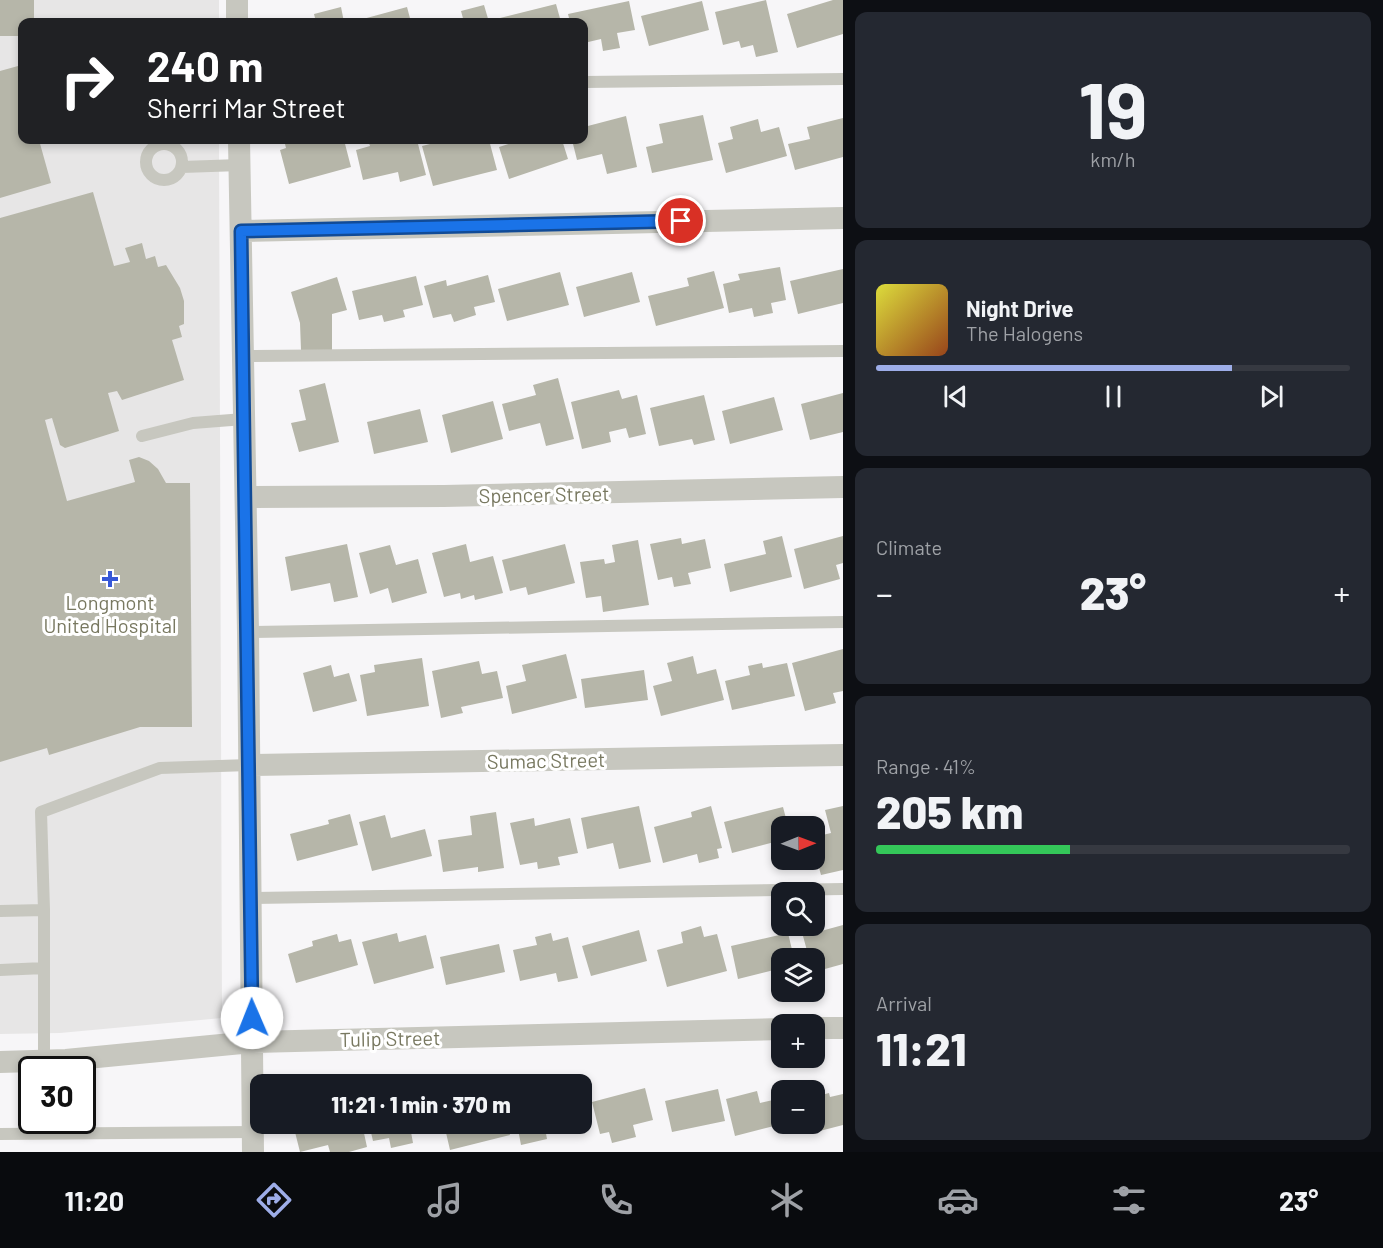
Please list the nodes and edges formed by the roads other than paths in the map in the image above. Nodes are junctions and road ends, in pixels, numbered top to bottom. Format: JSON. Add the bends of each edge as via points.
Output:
{"nodes":[{"id":1,"x":237,"y":0,"type":"edge"},
{"id":2,"x":237,"y":18,"type":"edge"},
{"id":3,"x":843,"y":79,"type":"edge"},
{"id":4,"x":588,"y":82,"type":"edge"},
{"id":5,"x":239,"y":144,"type":"edge"},
{"id":6,"x":240,"y":165,"type":"junction"},
{"id":7,"x":182,"y":167,"type":"dead end"},
{"id":8,"x":843,"y":218,"type":"edge"},
{"id":9,"x":241,"y":231,"type":"junction"},
{"id":10,"x":843,"y":351,"type":"edge"},
{"id":11,"x":243,"y":356,"type":"junction"},
{"id":12,"x":244,"y":419,"type":"junction"},
{"id":13,"x":142,"y":436,"type":"dead end"},
{"id":14,"x":843,"y":487,"type":"edge"},
{"id":15,"x":246,"y":497,"type":"junction"},
{"id":16,"x":843,"y":622,"type":"edge"},
{"id":17,"x":248,"y":632,"type":"junction"},
{"id":18,"x":843,"y":755,"type":"edge"},
{"id":19,"x":249,"y":765,"type":"junction"},
{"id":20,"x":843,"y":889,"type":"edge"},
{"id":21,"x":251,"y":898,"type":"junction"},
{"id":22,"x":44,"y":910,"type":"junction"},
{"id":23,"x":0,"y":911,"type":"edge"},
{"id":24,"x":44,"y":968,"type":"junction"},
{"id":25,"x":0,"y":970,"type":"edge"},
{"id":26,"x":825,"y":1028,"type":"edge"},
{"id":27,"x":843,"y":1028,"type":"edge"},
{"id":28,"x":771,"y":1029,"type":"edge"},
{"id":29,"x":252,"y":1041,"type":"junction"},
{"id":30,"x":44,"y":1056,"type":"edge"},
{"id":31,"x":96,"y":1057,"type":"edge"},
{"id":32,"x":18,"y":1061,"type":"edge"},
{"id":33,"x":0,"y":1062,"type":"edge"},
{"id":34,"x":0,"y":1134,"type":"edge"},
{"id":35,"x":253,"y":1142,"type":"edge"}],
"edges":[{"from":1,"to":2,"type":"street"},
{"from":3,"to":4,"type":"lane"},
{"from":5,"to":6,"type":"street"},
{"from":6,"to":7,"type":"lane"},
{"from":6,"to":9,"type":"street"},
{"from":8,"to":9,"type":"street"},
{"from":9,"to":11,"type":"street"},
{"from":10,"to":11,"type":"lane"},
{"from":11,"to":12,"type":"street"},
{"from":12,"to":13,"type":"lane","via":[[193,423]]},
{"from":12,"to":15,"type":"street"},
{"from":14,"to":15,"type":"street","name":"Spencer Street"},
{"from":15,"to":17,"type":"street"},
{"from":16,"to":17,"type":"lane"},
{"from":17,"to":19,"type":"street"},
{"from":18,"to":19,"type":"street","name":"Sumac Street"},
{"from":19,"to":21,"type":"street"},
{"from":19,"to":22,"type":"lane","via":[[160,768],[41,812]]},
{"from":20,"to":21,"type":"lane"},
{"from":21,"to":29,"type":"street"},
{"from":22,"to":23,"type":"lane"},
{"from":22,"to":24,"type":"lane"},
{"from":24,"to":25,"type":"lane"},
{"from":24,"to":30,"type":"lane"},
{"from":26,"to":27,"type":"street"},
{"from":28,"to":29,"type":"street","name":"Tulip Street"},
{"from":29,"to":31,"type":"street","name":"Tulip Street"},
{"from":29,"to":35,"type":"street"},
{"from":32,"to":33,"type":"street","name":"Tulip Street"},
{"from":34,"to":35,"type":"lane"}]}
